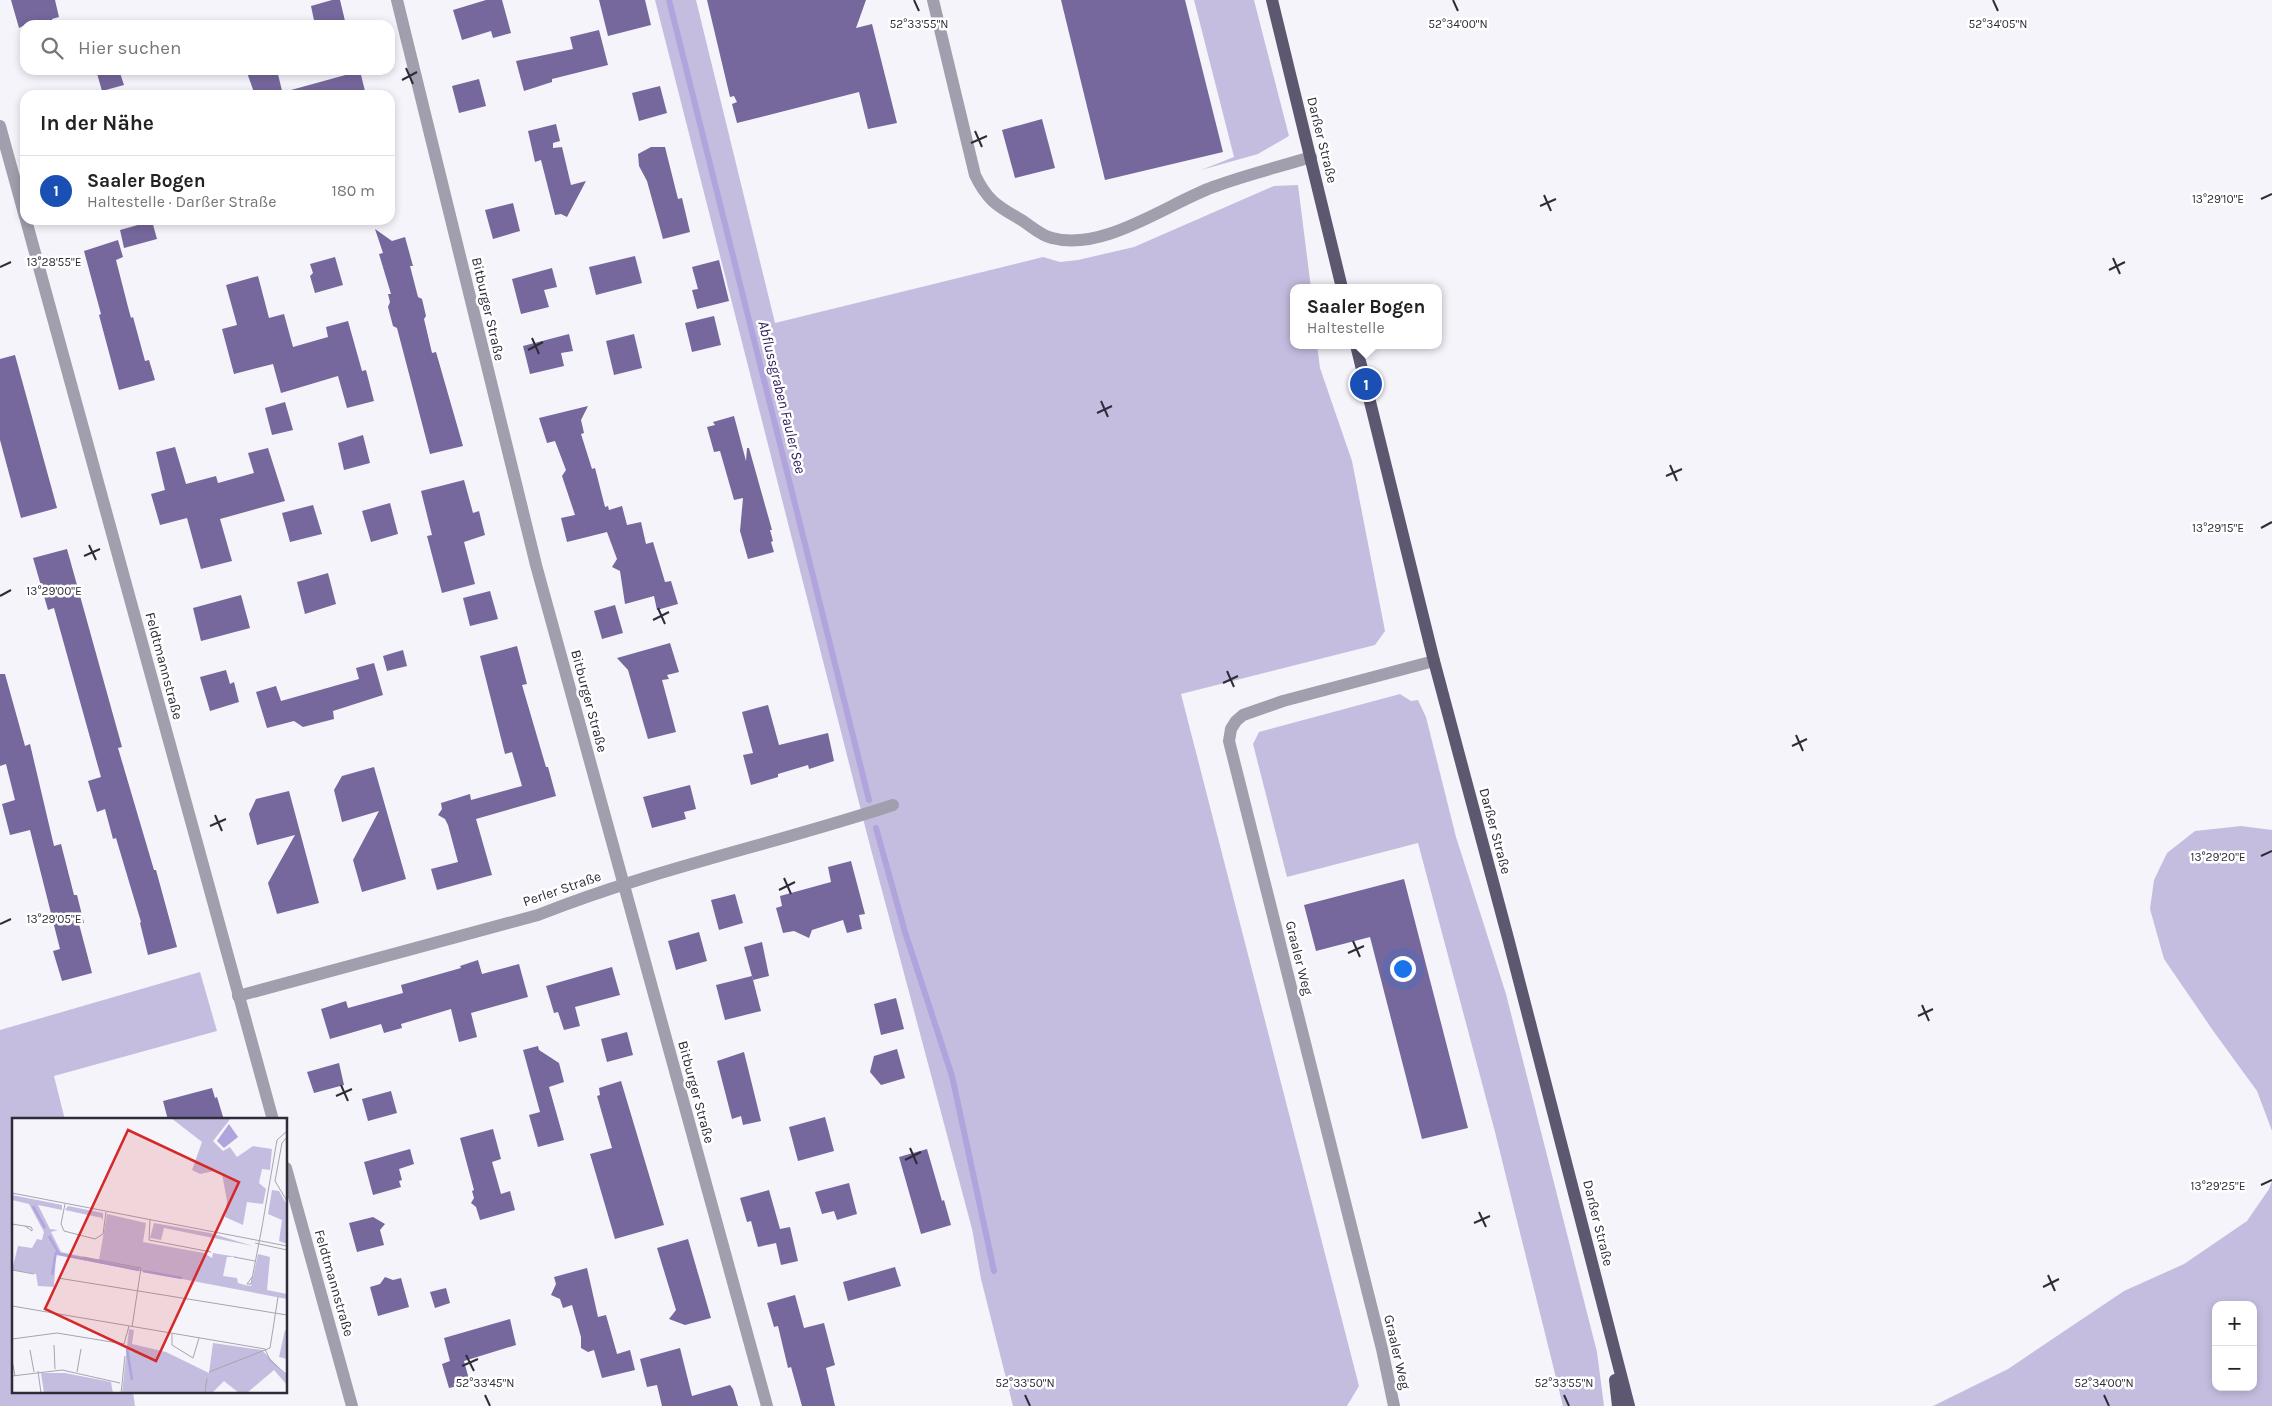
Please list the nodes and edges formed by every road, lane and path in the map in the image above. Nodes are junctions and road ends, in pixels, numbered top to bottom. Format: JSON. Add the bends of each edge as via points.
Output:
{"nodes":[{"id":1,"x":397,"y":0,"type":"edge"},
{"id":2,"x":933,"y":0,"type":"edge"},
{"id":3,"x":1272,"y":0,"type":"edge"},
{"id":4,"x":0,"y":126,"type":"edge"},
{"id":5,"x":1311,"y":157,"type":"junction"},
{"id":6,"x":20,"y":200,"type":"edge"},
{"id":7,"x":27,"y":225,"type":"edge"},
{"id":8,"x":1341,"y":284,"type":"edge"},
{"id":9,"x":1357,"y":349,"type":"edge"},
{"id":10,"x":1434,"y":661,"type":"junction"},
{"id":11,"x":892,"y":805,"type":"dead end"},
{"id":12,"x":624,"y":884,"type":"junction"},
{"id":13,"x":238,"y":996,"type":"junction"},
{"id":14,"x":272,"y":1118,"type":"edge"},
{"id":15,"x":288,"y":1175,"type":"edge"},
{"id":16,"x":1608,"y":1323,"type":"junction"},
{"id":17,"x":352,"y":1406,"type":"edge"},
{"id":18,"x":768,"y":1406,"type":"edge"},
{"id":19,"x":1394,"y":1406,"type":"edge"},
{"id":20,"x":1618,"y":1406,"type":"edge"},
{"id":21,"x":1629,"y":1406,"type":"edge"}],
"edges":[{"from":1,"to":12,"type":"street","name":"Bitburger Straße","via":[[536,565]]},
{"from":2,"to":5,"type":"street","via":[[982,190],[992,202],[1051,238],[1069,241],[1090,239],[1141,222],[1212,187]]},
{"from":3,"to":5,"type":"main road","name":"Darßer Straße"},
{"from":4,"to":6,"type":"street","name":"Feldtmannstraße"},
{"from":5,"to":8,"type":"main road","name":"Darßer Straße"},
{"from":7,"to":13,"type":"street","name":"Feldtmannstraße"},
{"from":9,"to":10,"type":"main road","name":"Darßer Straße"},
{"from":10,"to":16,"type":"main road","name":"Darßer Straße"},
{"from":10,"to":19,"type":"street","name":"Graaler Weg","via":[[1283,701],[1243,715],[1231,729],[1229,742]]},
{"from":11,"to":12,"type":"street","name":"Perler Straße"},
{"from":12,"to":13,"type":"street","name":"Perler Straße","via":[[538,915]]},
{"from":12,"to":18,"type":"street","name":"Bitburger Straße"},
{"from":13,"to":14,"type":"street","name":"Feldtmannstraße"},
{"from":15,"to":17,"type":"street","name":"Feldtmannstraße"},
{"from":16,"to":20,"type":"main road","name":"Darßer Straße"},
{"from":16,"to":21,"type":"main road","name":"Darßer Straße"}]}
